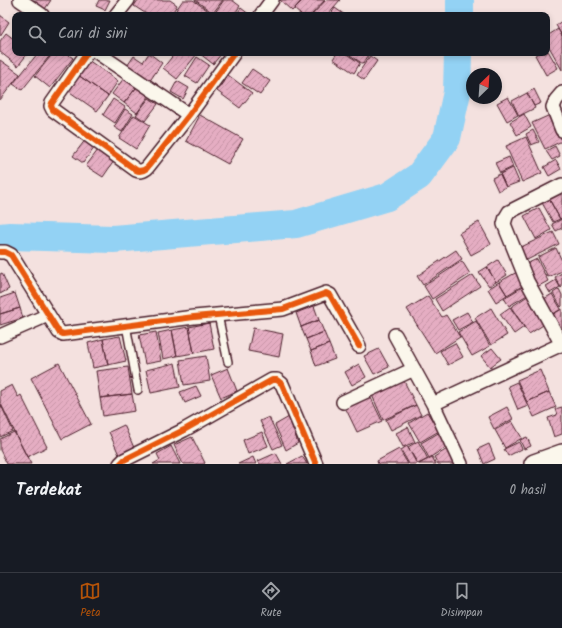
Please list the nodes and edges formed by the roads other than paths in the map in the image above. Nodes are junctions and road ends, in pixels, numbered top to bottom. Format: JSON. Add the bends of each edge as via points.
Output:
{"nodes":[{"id":1,"x":20,"y":0,"type":"edge"},
{"id":2,"x":128,"y":0,"type":"edge"},
{"id":3,"x":272,"y":0,"type":"edge"},
{"id":4,"x":38,"y":12,"type":"edge"},
{"id":5,"x":118,"y":12,"type":"edge"},
{"id":6,"x":264,"y":12,"type":"edge"},
{"id":7,"x":85,"y":56,"type":"edge"},
{"id":8,"x":102,"y":56,"type":"edge"},
{"id":9,"x":232,"y":56,"type":"edge"},
{"id":10,"x":562,"y":93,"type":"edge"},
{"id":11,"x":189,"y":114,"type":"junction"},
{"id":12,"x":562,"y":130,"type":"edge"},
{"id":13,"x":562,"y":185,"type":"edge"},
{"id":14,"x":0,"y":252,"type":"edge"},
{"id":15,"x":48,"y":315,"type":"junction"},
{"id":16,"x":218,"y":315,"type":"junction"},
{"id":17,"x":126,"y":325,"type":"junction"},
{"id":18,"x":395,"y":335,"type":"dead end"},
{"id":19,"x":0,"y":336,"type":"edge"},
{"id":20,"x":562,"y":345,"type":"edge"},
{"id":21,"x":359,"y":346,"type":"dead end"},
{"id":22,"x":228,"y":362,"type":"dead end"},
{"id":23,"x":414,"y":369,"type":"junction"},
{"id":24,"x":138,"y":390,"type":"dead end"},
{"id":25,"x":343,"y":402,"type":"dead end"},
{"id":26,"x":433,"y":404,"type":"junction"},
{"id":27,"x":562,"y":454,"type":"edge"},
{"id":28,"x":120,"y":464,"type":"edge"},
{"id":29,"x":316,"y":464,"type":"edge"},
{"id":30,"x":461,"y":464,"type":"edge"},
{"id":31,"x":534,"y":464,"type":"edge"}],
"edges":[{"from":1,"to":4,"type":"street"},
{"from":2,"to":5,"type":"street"},
{"from":3,"to":6,"type":"street"},
{"from":7,"to":11,"type":"street","via":[[51,106],[136,170],[147,168]]},
{"from":8,"to":11,"type":"street"},
{"from":9,"to":11,"type":"street"},
{"from":10,"to":12,"type":"street","via":[[553,107]]},
{"from":13,"to":20,"type":"street","via":[[509,212],[504,224],[527,281]]},
{"from":14,"to":15,"type":"street","via":[[11,255]]},
{"from":15,"to":17,"type":"street","via":[[63,334]]},
{"from":15,"to":19,"type":"street"},
{"from":16,"to":17,"type":"street"},
{"from":16,"to":21,"type":"street","via":[[283,309],[326,293],[330,295]]},
{"from":16,"to":22,"type":"lane"},
{"from":17,"to":24,"type":"lane"},
{"from":18,"to":23,"type":"street"},
{"from":20,"to":26,"type":"street"},
{"from":23,"to":25,"type":"street"},
{"from":23,"to":26,"type":"street"},
{"from":26,"to":30,"type":"street"},
{"from":27,"to":31,"type":"main road"},
{"from":28,"to":29,"type":"street","via":[[272,380],[282,384]]}]}
